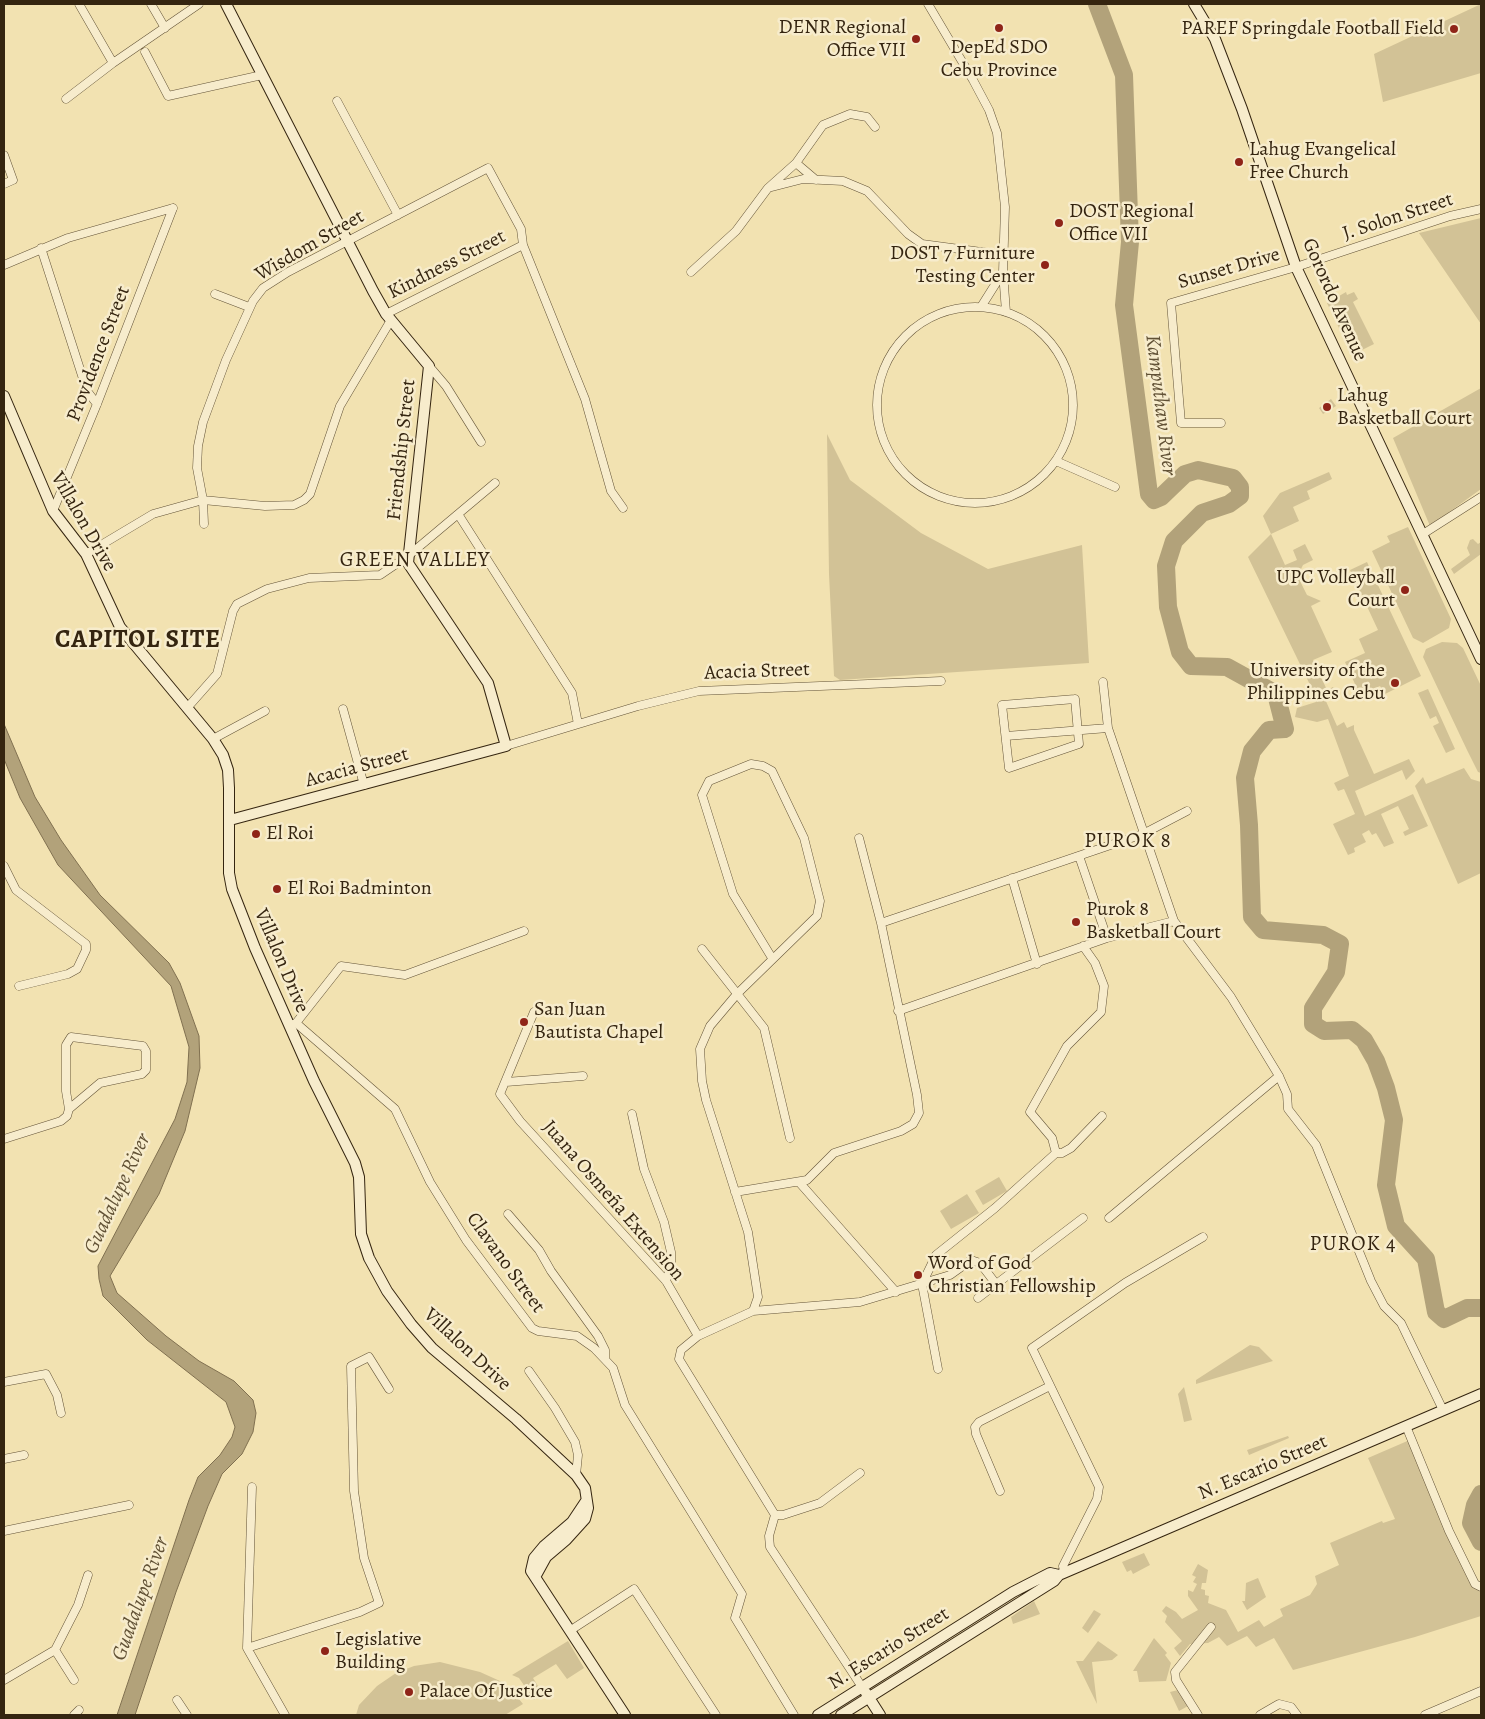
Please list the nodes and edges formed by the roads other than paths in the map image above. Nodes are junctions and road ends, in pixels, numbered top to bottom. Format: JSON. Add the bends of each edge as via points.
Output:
{"nodes":[{"id":1,"x":79,"y":4,"type":"edge"},
{"id":2,"x":152,"y":4,"type":"edge"},
{"id":3,"x":199,"y":4,"type":"edge"},
{"id":4,"x":226,"y":4,"type":"edge"},
{"id":5,"x":928,"y":4,"type":"edge"},
{"id":6,"x":1194,"y":4,"type":"edge"},
{"id":7,"x":165,"y":28,"type":"junction"},
{"id":8,"x":146,"y":52,"type":"dead end"},
{"id":9,"x":113,"y":63,"type":"junction"},
{"id":10,"x":262,"y":75,"type":"junction"},
{"id":11,"x":66,"y":99,"type":"dead end"},
{"id":12,"x":337,"y":101,"type":"dead end"},
{"id":13,"x":875,"y":127,"type":"dead end"},
{"id":14,"x":4,"y":155,"type":"edge"},
{"id":15,"x":796,"y":163,"type":"junction"},
{"id":16,"x":816,"y":180,"type":"junction"},
{"id":17,"x":4,"y":184,"type":"edge"},
{"id":18,"x":768,"y":188,"type":"junction"},
{"id":19,"x":1481,"y":209,"type":"edge"},
{"id":20,"x":398,"y":215,"type":"junction"},
{"id":21,"x":347,"y":241,"type":"junction"},
{"id":22,"x":523,"y":245,"type":"junction"},
{"id":23,"x":41,"y":248,"type":"junction"},
{"id":24,"x":1004,"y":255,"type":"junction"},
{"id":25,"x":4,"y":265,"type":"edge"},
{"id":26,"x":1296,"y":267,"type":"junction"},
{"id":27,"x":691,"y":272,"type":"dead end"},
{"id":28,"x":1003,"y":272,"type":"junction"},
{"id":29,"x":215,"y":294,"type":"dead end"},
{"id":30,"x":249,"y":307,"type":"junction"},
{"id":31,"x":981,"y":307,"type":"junction"},
{"id":32,"x":1006,"y":312,"type":"junction"},
{"id":33,"x":388,"y":317,"type":"junction"},
{"id":34,"x":429,"y":366,"type":"junction"},
{"id":35,"x":4,"y":396,"type":"edge"},
{"id":36,"x":97,"y":404,"type":"junction"},
{"id":37,"x":1221,"y":423,"type":"dead end"},
{"id":38,"x":481,"y":442,"type":"dead end"},
{"id":39,"x":1056,"y":461,"type":"junction"},
{"id":40,"x":495,"y":483,"type":"dead end"},
{"id":41,"x":1116,"y":487,"type":"dead end"},
{"id":42,"x":1481,"y":497,"type":"edge"},
{"id":43,"x":203,"y":500,"type":"junction"},
{"id":44,"x":623,"y":508,"type":"dead end"},
{"id":45,"x":53,"y":511,"type":"junction"},
{"id":46,"x":458,"y":514,"type":"junction"},
{"id":47,"x":204,"y":524,"type":"dead end"},
{"id":48,"x":1423,"y":534,"type":"junction"},
{"id":49,"x":86,"y":554,"type":"junction"},
{"id":50,"x":408,"y":556,"type":"junction"},
{"id":51,"x":1481,"y":659,"type":"edge"},
{"id":52,"x":940,"y":681,"type":"dead end"},
{"id":53,"x":1103,"y":682,"type":"dead end"},
{"id":54,"x":187,"y":708,"type":"junction"},
{"id":55,"x":342,"y":709,"type":"dead end"},
{"id":56,"x":265,"y":711,"type":"dead end"},
{"id":57,"x":578,"y":724,"type":"junction"},
{"id":58,"x":1108,"y":728,"type":"junction"},
{"id":59,"x":1078,"y":731,"type":"junction"},
{"id":60,"x":1006,"y":736,"type":"junction"},
{"id":61,"x":213,"y":739,"type":"junction"},
{"id":62,"x":506,"y":746,"type":"junction"},
{"id":63,"x":364,"y":785,"type":"junction"},
{"id":64,"x":1186,"y":811,"type":"dead end"},
{"id":65,"x":230,"y":820,"type":"junction"},
{"id":66,"x":1143,"y":834,"type":"junction"},
{"id":67,"x":859,"y":838,"type":"dead end"},
{"id":68,"x":1078,"y":856,"type":"junction"},
{"id":69,"x":4,"y":866,"type":"edge"},
{"id":70,"x":1012,"y":878,"type":"junction"},
{"id":71,"x":1174,"y":921,"type":"junction"},
{"id":72,"x":881,"y":922,"type":"junction"},
{"id":73,"x":524,"y":931,"type":"dead end"},
{"id":74,"x":1107,"y":938,"type":"junction"},
{"id":75,"x":1083,"y":946,"type":"junction"},
{"id":76,"x":702,"y":949,"type":"dead end"},
{"id":77,"x":772,"y":958,"type":"junction"},
{"id":78,"x":1036,"y":964,"type":"junction"},
{"id":79,"x":19,"y":986,"type":"dead end"},
{"id":80,"x":737,"y":994,"type":"junction"},
{"id":81,"x":898,"y":1011,"type":"junction"},
{"id":82,"x":534,"y":1012,"type":"dead end"},
{"id":83,"x":293,"y":1024,"type":"junction"},
{"id":84,"x":583,"y":1076,"type":"dead end"},
{"id":85,"x":1279,"y":1076,"type":"junction"},
{"id":86,"x":506,"y":1082,"type":"junction"},
{"id":87,"x":69,"y":1109,"type":"junction"},
{"id":88,"x":632,"y":1114,"type":"dead end"},
{"id":89,"x":1102,"y":1116,"type":"dead end"},
{"id":90,"x":790,"y":1138,"type":"dead end"},
{"id":91,"x":4,"y":1139,"type":"edge"},
{"id":92,"x":1056,"y":1153,"type":"junction"},
{"id":93,"x":799,"y":1182,"type":"junction"},
{"id":94,"x":735,"y":1192,"type":"junction"},
{"id":95,"x":508,"y":1214,"type":"dead end"},
{"id":96,"x":1083,"y":1218,"type":"dead end"},
{"id":97,"x":1109,"y":1218,"type":"dead end"},
{"id":98,"x":1203,"y":1237,"type":"dead end"},
{"id":99,"x":666,"y":1281,"type":"junction"},
{"id":100,"x":922,"y":1284,"type":"junction"},
{"id":101,"x":996,"y":1284,"type":"junction"},
{"id":102,"x":896,"y":1292,"type":"junction"},
{"id":103,"x":978,"y":1298,"type":"dead end"},
{"id":104,"x":753,"y":1310,"type":"junction"},
{"id":105,"x":698,"y":1336,"type":"junction"},
{"id":106,"x":605,"y":1358,"type":"junction"},
{"id":107,"x":938,"y":1369,"type":"dead end"},
{"id":108,"x":529,"y":1371,"type":"dead end"},
{"id":109,"x":4,"y":1382,"type":"edge"},
{"id":110,"x":1050,"y":1386,"type":"junction"},
{"id":111,"x":389,"y":1389,"type":"dead end"},
{"id":112,"x":1481,"y":1394,"type":"edge"},
{"id":113,"x":1444,"y":1410,"type":"junction"},
{"id":114,"x":62,"y":1413,"type":"dead end"},
{"id":115,"x":1406,"y":1426,"type":"junction"},
{"id":116,"x":24,"y":1455,"type":"dead end"},
{"id":117,"x":4,"y":1459,"type":"edge"},
{"id":118,"x":860,"y":1473,"type":"dead end"},
{"id":119,"x":576,"y":1475,"type":"junction"},
{"id":120,"x":252,"y":1487,"type":"dead end"},
{"id":121,"x":1000,"y":1491,"type":"dead end"},
{"id":122,"x":129,"y":1505,"type":"dead end"},
{"id":123,"x":776,"y":1515,"type":"junction"},
{"id":124,"x":4,"y":1531,"type":"edge"},
{"id":125,"x":1061,"y":1573,"type":"junction"},
{"id":126,"x":88,"y":1575,"type":"dead end"},
{"id":127,"x":1481,"y":1587,"type":"edge"},
{"id":128,"x":1211,"y":1627,"type":"dead end"},
{"id":129,"x":571,"y":1630,"type":"junction"},
{"id":130,"x":247,"y":1648,"type":"junction"},
{"id":131,"x":54,"y":1650,"type":"junction"},
{"id":132,"x":4,"y":1680,"type":"edge"},
{"id":133,"x":74,"y":1680,"type":"dead end"},
{"id":134,"x":862,"y":1688,"type":"junction"},
{"id":135,"x":1481,"y":1692,"type":"edge"},
{"id":136,"x":869,"y":1698,"type":"junction"},
{"id":137,"x":177,"y":1700,"type":"dead end"},
{"id":138,"x":187,"y":1715,"type":"edge"},
{"id":139,"x":285,"y":1715,"type":"edge"},
{"id":140,"x":625,"y":1715,"type":"edge"},
{"id":141,"x":716,"y":1715,"type":"edge"},
{"id":142,"x":794,"y":1715,"type":"edge"},
{"id":143,"x":818,"y":1715,"type":"edge"},
{"id":144,"x":841,"y":1715,"type":"edge"},
{"id":145,"x":880,"y":1715,"type":"edge"},
{"id":146,"x":1198,"y":1715,"type":"edge"},
{"id":147,"x":1260,"y":1715,"type":"edge"},
{"id":148,"x":1298,"y":1715,"type":"edge"},
{"id":149,"x":1426,"y":1715,"type":"edge"}],
"edges":[{"from":1,"to":9,"type":"street"},
{"from":2,"to":7,"type":"street"},
{"from":3,"to":7,"type":"street"},
{"from":4,"to":10,"type":"street","name":"Friendship Street"},
{"from":5,"to":24,"type":"street","via":[[973,80],[997,133],[1005,207]]},
{"from":6,"to":26,"type":"street","name":"Gorordo Avenue","via":[[1215,39]]},
{"from":7,"to":9,"type":"street"},
{"from":8,"to":10,"type":"street","via":[[168,96]]},
{"from":9,"to":11,"type":"street"},
{"from":10,"to":21,"type":"street","name":"Friendship Street"},
{"from":12,"to":20,"type":"street"},
{"from":13,"to":15,"type":"street","via":[[867,117],[860,115],[836,118],[823,125]]},
{"from":14,"to":17,"type":"street","via":[[13,180]]},
{"from":15,"to":16,"type":"street"},
{"from":15,"to":18,"type":"street"},
{"from":16,"to":18,"type":"street","via":[[792,180]]},
{"from":16,"to":24,"type":"street","via":[[843,181],[868,191],[908,234],[922,244]]},
{"from":18,"to":27,"type":"street","via":[[736,231]]},
{"from":19,"to":26,"type":"street","name":"J. Solon Street","via":[[1450,216]]},
{"from":20,"to":21,"type":"street","name":"Wisdom Street"},
{"from":20,"to":22,"type":"street","name":"Wisdom Street","via":[[488,168],[521,229]]},
{"from":21,"to":30,"type":"street","name":"Wisdom Street","via":[[263,288]]},
{"from":21,"to":33,"type":"street","name":"Friendship Street"},
{"from":22,"to":33,"type":"street","name":"Kindness Street"},
{"from":22,"to":44,"type":"street","via":[[584,399],[611,491]]},
{"from":23,"to":25,"type":"street"},
{"from":23,"to":36,"type":"street","via":[[88,391]]},
{"from":23,"to":36,"type":"street","name":"Providence Street","via":[[173,208]]},
{"from":24,"to":28,"type":"street"},
{"from":26,"to":37,"type":"street","name":"Sunset Drive","via":[[1171,303],[1182,422]]},
{"from":26,"to":48,"type":"street","name":"Gorordo Avenue"},
{"from":28,"to":31,"type":"street"},
{"from":28,"to":32,"type":"street"},
{"from":29,"to":30,"type":"street"},
{"from":30,"to":43,"type":"street","name":"Wisdom Street","via":[[203,422],[197,468]]},
{"from":31,"to":32,"type":"street"},
{"from":31,"to":39,"type":"street","via":[[957,309],[934,316],[914,328],[894,350],[881,376],[877,400],[878,423],[885,446],[897,466],[914,482],[934,495],[969,503],[992,502],[1015,495],[1036,483]]},
{"from":32,"to":39,"type":"street","via":[[1046,336],[1070,377],[1074,400],[1072,424]]},
{"from":33,"to":34,"type":"street","name":"Friendship Street"},
{"from":33,"to":43,"type":"street","via":[[340,406],[310,494],[304,500],[294,505],[266,506]]},
{"from":34,"to":38,"type":"street","via":[[446,386]]},
{"from":34,"to":50,"type":"street","name":"Friendship Street"},
{"from":35,"to":45,"type":"street","name":"Villalon Drive"},
{"from":36,"to":45,"type":"street","name":"Providence Street"},
{"from":39,"to":41,"type":"street"},
{"from":40,"to":46,"type":"street"},
{"from":42,"to":48,"type":"street"},
{"from":43,"to":47,"type":"street","name":"Wisdom Street"},
{"from":43,"to":49,"type":"street","via":[[153,514]]},
{"from":45,"to":49,"type":"street","name":"Villalon Drive"},
{"from":46,"to":50,"type":"street"},
{"from":46,"to":57,"type":"street","via":[[572,693]]},
{"from":48,"to":51,"type":"street","name":"Gorordo Avenue"},
{"from":49,"to":54,"type":"street","name":"Villalon Drive","via":[[120,627]]},
{"from":50,"to":54,"type":"street","via":[[380,575],[309,578],[267,589],[243,600],[233,611],[216,674]]},
{"from":50,"to":62,"type":"street","name":"Friendship Street","via":[[411,570],[488,683]]},
{"from":52,"to":57,"type":"street","name":"Acacia Street","via":[[699,691]]},
{"from":53,"to":58,"type":"street"},
{"from":54,"to":61,"type":"street","name":"Villalon Drive"},
{"from":55,"to":63,"type":"street"},
{"from":56,"to":61,"type":"street"},
{"from":57,"to":62,"type":"street","name":"Acacia Street"},
{"from":58,"to":59,"type":"street"},
{"from":58,"to":66,"type":"street"},
{"from":59,"to":60,"type":"street"},
{"from":59,"to":60,"type":"street","via":[[1079,744],[1009,768]]},
{"from":59,"to":60,"type":"street","via":[[1075,699],[1002,704]]},
{"from":61,"to":65,"type":"street","name":"Villalon Drive","via":[[228,770]]},
{"from":62,"to":63,"type":"street","name":"Acacia Street"},
{"from":63,"to":65,"type":"street","name":"Acacia Street"},
{"from":64,"to":66,"type":"street"},
{"from":65,"to":83,"type":"street","name":"Villalon Drive","via":[[229,873],[232,889]]},
{"from":66,"to":68,"type":"street"},
{"from":66,"to":71,"type":"street"},
{"from":67,"to":72,"type":"street"},
{"from":68,"to":70,"type":"street"},
{"from":68,"to":74,"type":"street"},
{"from":69,"to":79,"type":"street","via":[[16,890],[86,944],[77,969]]},
{"from":70,"to":72,"type":"street"},
{"from":70,"to":78,"type":"street"},
{"from":71,"to":74,"type":"street"},
{"from":71,"to":85,"type":"street","via":[[1231,997]]},
{"from":72,"to":81,"type":"street"},
{"from":73,"to":83,"type":"street","via":[[405,975],[341,966]]},
{"from":74,"to":75,"type":"street"},
{"from":75,"to":78,"type":"street"},
{"from":75,"to":92,"type":"street","via":[[1095,963],[1104,986],[1101,1012],[1067,1046],[1030,1112],[1052,1138]]},
{"from":76,"to":80,"type":"street"},
{"from":77,"to":77,"type":"street","via":[[817,916],[820,901],[804,838],[772,771],[751,764],[709,782],[702,795],[733,894]]},
{"from":77,"to":80,"type":"street"},
{"from":78,"to":81,"type":"street"},
{"from":80,"to":90,"type":"street","via":[[764,1028]]},
{"from":80,"to":94,"type":"street","via":[[703,1038],[699,1061],[706,1100]]},
{"from":81,"to":93,"type":"street","via":[[917,1095],[919,1113],[914,1124],[842,1149],[807,1180]]},
{"from":82,"to":86,"type":"street","name":"Juana Osmeña Extension"},
{"from":83,"to":106,"type":"street","name":"Clavano Street","via":[[396,1109],[430,1182],[466,1240],[532,1328],[576,1336]]},
{"from":83,"to":119,"type":"street","name":"Villalon Drive","via":[[314,1080],[355,1163],[359,1177],[363,1245],[387,1291],[432,1348]]},
{"from":84,"to":86,"type":"street"},
{"from":85,"to":97,"type":"street"},
{"from":85,"to":113,"type":"street","via":[[1287,1094],[1288,1109],[1316,1144],[1371,1281],[1384,1306],[1401,1323]]},
{"from":86,"to":99,"type":"street","name":"Juana Osmeña Extension","via":[[500,1094],[510,1110]]},
{"from":87,"to":87,"type":"street","via":[[100,1083],[142,1074],[146,1070],[143,1046],[71,1037],[66,1045]]},
{"from":87,"to":91,"type":"street","via":[[61,1121]]},
{"from":88,"to":99,"type":"street","via":[[644,1169],[664,1222],[671,1252]]},
{"from":89,"to":92,"type":"street","via":[[1071,1148]]},
{"from":92,"to":100,"type":"street","via":[[936,1255]]},
{"from":93,"to":94,"type":"street"},
{"from":93,"to":102,"type":"street"},
{"from":94,"to":104,"type":"street","via":[[748,1232],[757,1284],[758,1297]]},
{"from":95,"to":106,"type":"street","via":[[539,1250],[598,1336]]},
{"from":96,"to":101,"type":"street"},
{"from":98,"to":110,"type":"street","via":[[1125,1283],[1034,1345],[1032,1352]]},
{"from":99,"to":105,"type":"street","name":"Juana Osmeña Extension"},
{"from":100,"to":101,"type":"street","via":[[950,1275],[971,1260],[980,1263]]},
{"from":100,"to":102,"type":"street"},
{"from":100,"to":107,"type":"street"},
{"from":101,"to":103,"type":"street"},
{"from":102,"to":104,"type":"street","via":[[860,1302]]},
{"from":104,"to":105,"type":"street"},
{"from":105,"to":123,"type":"street","via":[[681,1350],[679,1359]]},
{"from":106,"to":142,"type":"street","name":"Clavano Street","via":[[613,1368],[626,1405],[742,1594],[736,1618]]},
{"from":108,"to":119,"type":"street","via":[[575,1442],[578,1454]]},
{"from":109,"to":114,"type":"street","via":[[46,1374],[55,1389]]},
{"from":110,"to":121,"type":"street","via":[[975,1427]]},
{"from":110,"to":125,"type":"street","via":[[1099,1487],[1098,1499]]},
{"from":111,"to":130,"type":"street","via":[[369,1357],[351,1366],[354,1491],[364,1558],[379,1603]]},
{"from":112,"to":113,"type":"street","name":"N. Escario Street"},
{"from":113,"to":115,"type":"street","name":"N. Escario Street"},
{"from":115,"to":125,"type":"street","name":"N. Escario Street"},
{"from":115,"to":127,"type":"street","via":[[1449,1531],[1475,1584]]},
{"from":116,"to":117,"type":"street"},
{"from":118,"to":123,"type":"street","via":[[820,1503]]},
{"from":119,"to":129,"type":"street","name":"Villalon Drive","via":[[585,1488],[588,1508],[585,1519],[546,1557],[535,1577]]},
{"from":120,"to":130,"type":"street"},
{"from":122,"to":124,"type":"street"},
{"from":123,"to":134,"type":"street","via":[[769,1536],[770,1547]]},
{"from":125,"to":134,"type":"street","name":"N. Escario Street","via":[[1050,1573],[1012,1592]]},
{"from":125,"to":136,"type":"street","name":"N. Escario Street","via":[[1054,1581]]},
{"from":126,"to":131,"type":"street","via":[[78,1605]]},
{"from":128,"to":146,"type":"street","via":[[1175,1672],[1176,1680]]},
{"from":129,"to":140,"type":"street","name":"Villalon Drive"},
{"from":129,"to":141,"type":"street","via":[[634,1589]]},
{"from":130,"to":139,"type":"street"},
{"from":131,"to":132,"type":"street"},
{"from":131,"to":133,"type":"street"},
{"from":134,"to":136,"type":"street"},
{"from":134,"to":143,"type":"street","name":"N. Escario Street"},
{"from":135,"to":149,"type":"street"},
{"from":136,"to":144,"type":"street","name":"N. Escario Street"},
{"from":136,"to":145,"type":"street"},
{"from":137,"to":138,"type":"street"},
{"from":147,"to":148,"type":"street","via":[[1279,1704],[1291,1707]]}]}
